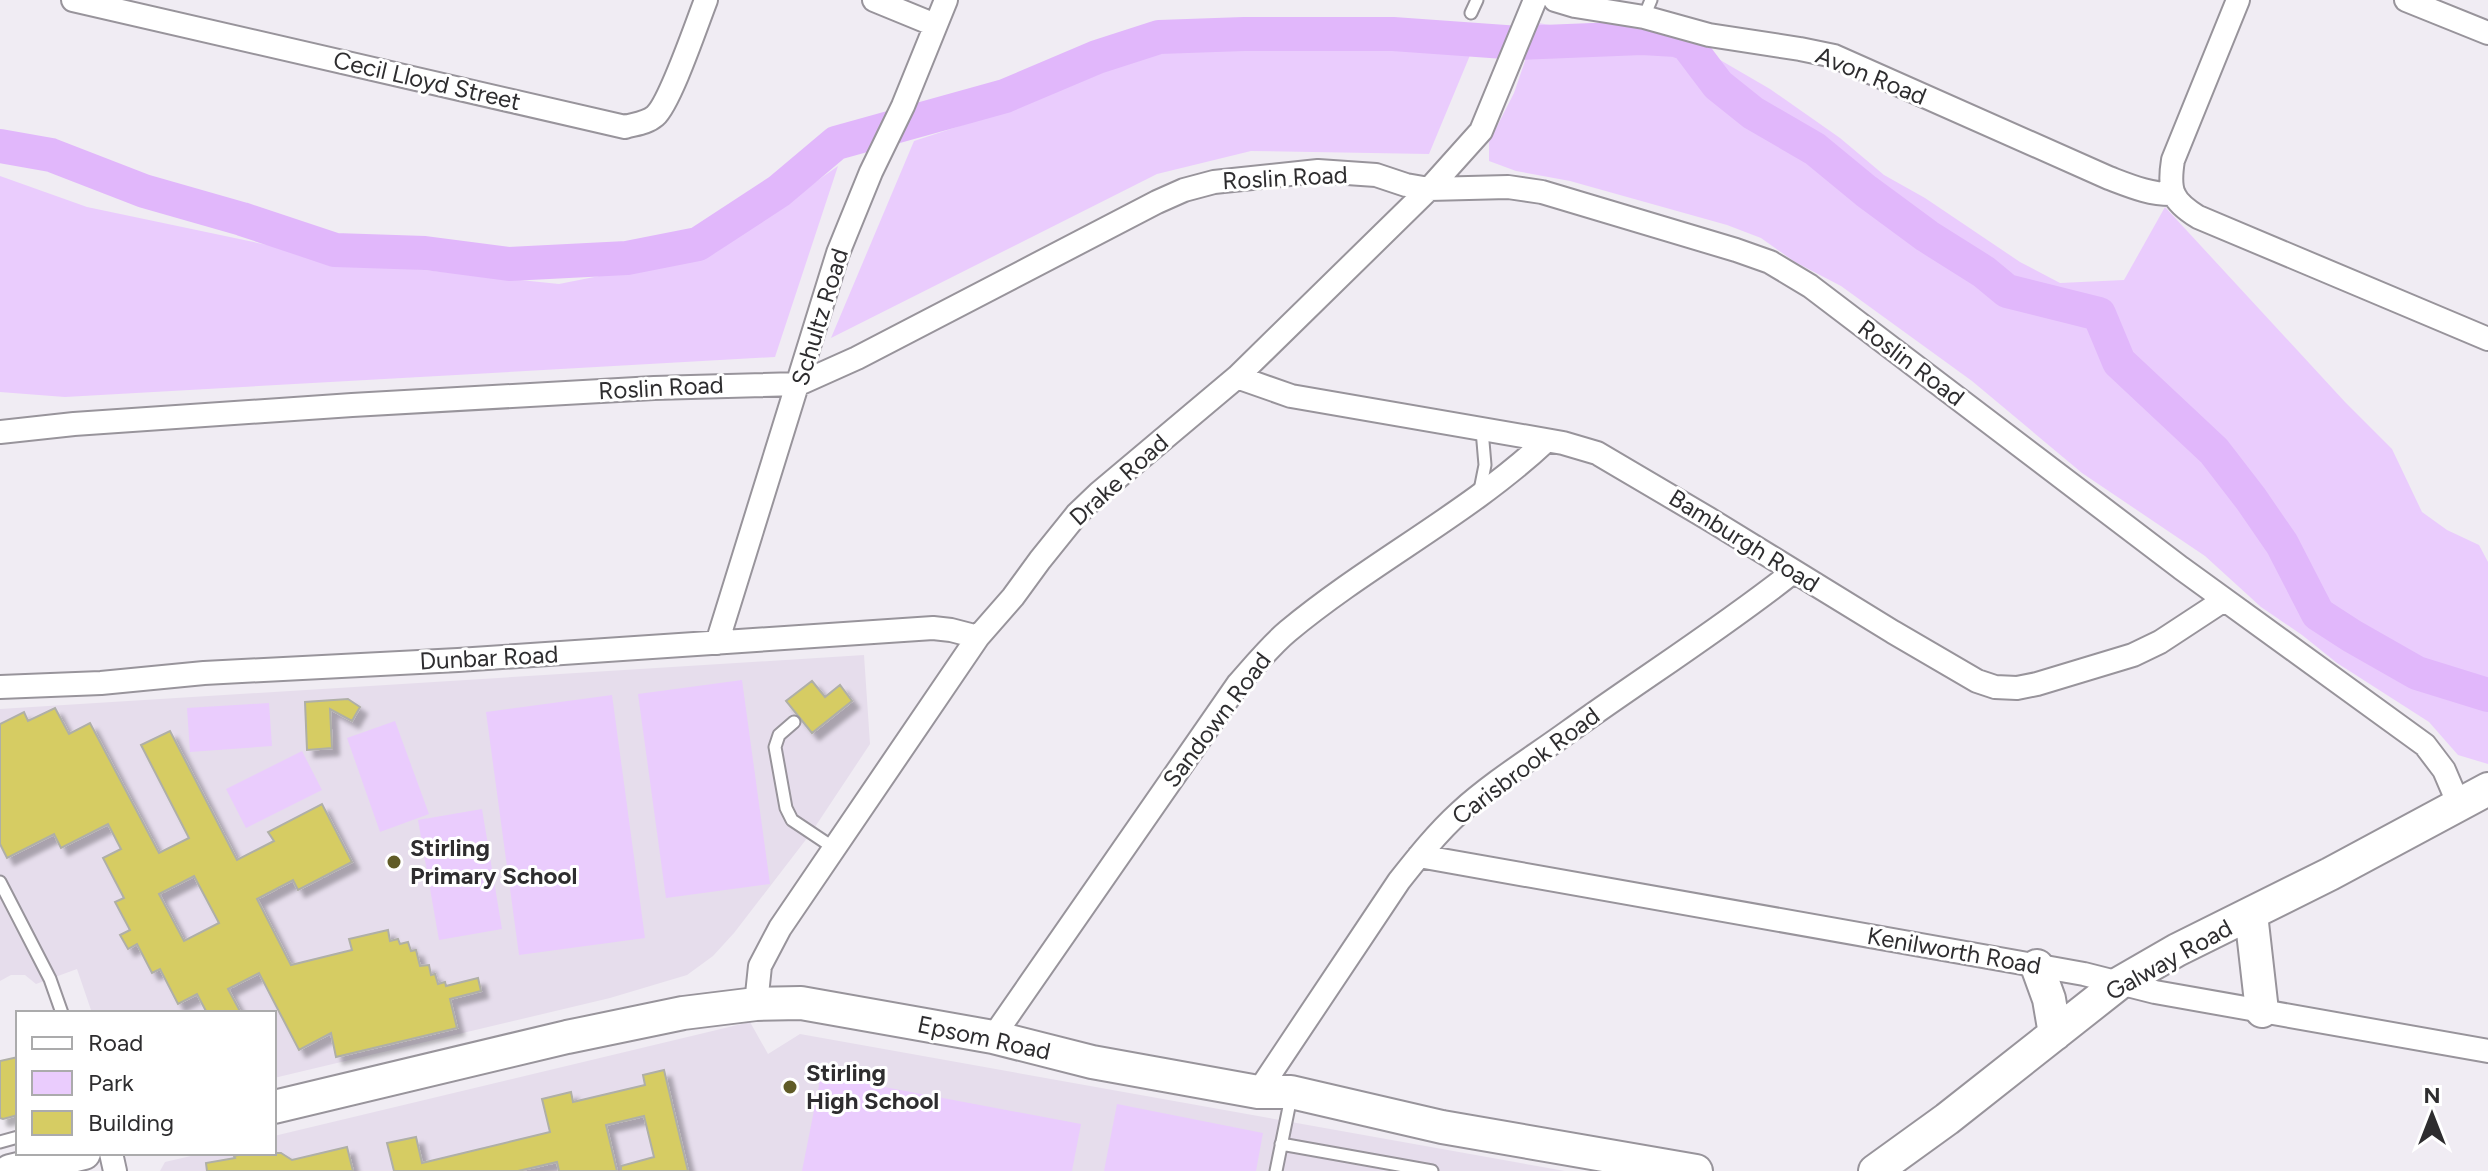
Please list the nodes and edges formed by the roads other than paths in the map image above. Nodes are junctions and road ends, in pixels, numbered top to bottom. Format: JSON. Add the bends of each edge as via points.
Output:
{"nodes":[{"id":1,"x":706,"y":0,"type":"edge"},
{"id":2,"x":874,"y":0,"type":"edge"},
{"id":3,"x":946,"y":0,"type":"edge"},
{"id":4,"x":1477,"y":0,"type":"edge"},
{"id":5,"x":1535,"y":0,"type":"edge"},
{"id":6,"x":1555,"y":0,"type":"edge"},
{"id":7,"x":2238,"y":0,"type":"edge"},
{"id":8,"x":2406,"y":0,"type":"edge"},
{"id":9,"x":88,"y":2,"type":"edge"},
{"id":10,"x":1648,"y":8,"type":"edge"},
{"id":11,"x":1471,"y":13,"type":"dead end"},
{"id":12,"x":935,"y":25,"type":"junction"},
{"id":13,"x":2488,"y":33,"type":"edge"},
{"id":14,"x":2172,"y":186,"type":"junction"},
{"id":15,"x":1429,"y":189,"type":"junction"},
{"id":16,"x":2488,"y":339,"type":"edge"},
{"id":17,"x":1237,"y":377,"type":"junction"},
{"id":18,"x":799,"y":384,"type":"junction"},
{"id":19,"x":1482,"y":430,"type":"junction"},
{"id":20,"x":0,"y":432,"type":"edge"},
{"id":21,"x":1546,"y":441,"type":"junction"},
{"id":22,"x":1479,"y":495,"type":"junction"},
{"id":23,"x":1793,"y":572,"type":"junction"},
{"id":24,"x":2224,"y":600,"type":"junction"},
{"id":25,"x":978,"y":637,"type":"junction"},
{"id":26,"x":717,"y":643,"type":"junction"},
{"id":27,"x":0,"y":687,"type":"edge"},
{"id":28,"x":794,"y":722,"type":"dead end"},
{"id":29,"x":2488,"y":789,"type":"edge"},
{"id":30,"x":2459,"y":805,"type":"junction"},
{"id":31,"x":834,"y":848,"type":"junction"},
{"id":32,"x":1419,"y":856,"type":"junction"},
{"id":33,"x":0,"y":882,"type":"edge"},
{"id":34,"x":2251,"y":914,"type":"junction"},
{"id":35,"x":2037,"y":966,"type":"junction"},
{"id":36,"x":2118,"y":984,"type":"junction"},
{"id":37,"x":756,"y":1004,"type":"junction"},
{"id":38,"x":61,"y":1011,"type":"edge"},
{"id":39,"x":2262,"y":1011,"type":"junction"},
{"id":40,"x":2055,"y":1034,"type":"junction"},
{"id":41,"x":993,"y":1037,"type":"junction"},
{"id":42,"x":2488,"y":1051,"type":"edge"},
{"id":43,"x":1258,"y":1092,"type":"junction"},
{"id":44,"x":1291,"y":1092,"type":"junction"},
{"id":45,"x":276,"y":1107,"type":"edge"},
{"id":46,"x":1281,"y":1144,"type":"junction"},
{"id":47,"x":76,"y":1155,"type":"edge"},
{"id":48,"x":10,"y":1171,"type":"edge"},
{"id":49,"x":1276,"y":1171,"type":"edge"},
{"id":50,"x":1432,"y":1171,"type":"edge"},
{"id":51,"x":1696,"y":1171,"type":"edge"},
{"id":52,"x":1875,"y":1171,"type":"edge"}],
"edges":[{"from":1,"to":9,"type":"street","name":"Cecil Lloyd Street","via":[[657,115],[625,127]]},
{"from":2,"to":12,"type":"street"},
{"from":3,"to":12,"type":"street","name":"Schultz Road"},
{"from":4,"to":11,"type":"lane"},
{"from":5,"to":15,"type":"street","name":"Drake Road","via":[[1481,131]]},
{"from":6,"to":10,"type":"street","name":"Avon Road","via":[[1575,6]]},
{"from":7,"to":14,"type":"street","via":[[2180,141]]},
{"from":8,"to":13,"type":"street"},
{"from":10,"to":14,"type":"street","name":"Avon Road","via":[[1709,35],[1834,56],[2109,178],[2146,192]]},
{"from":12,"to":18,"type":"street","name":"Schultz Road","via":[[838,253]]},
{"from":14,"to":16,"type":"street","via":[[2181,207],[2198,217]]},
{"from":15,"to":17,"type":"street","name":"Drake Road"},
{"from":15,"to":18,"type":"street","name":"Roslin Road","via":[[1376,175],[1318,171],[1184,190]]},
{"from":15,"to":24,"type":"street","name":"Roslin Road","via":[[1508,187],[1542,192],[1770,262],[1810,286]]},
{"from":17,"to":19,"type":"street","name":"Bamburgh Road","via":[[1291,396]]},
{"from":17,"to":25,"type":"street","name":"Drake Road","via":[[1077,514]]},
{"from":18,"to":20,"type":"street","name":"Roslin Road","via":[[352,405]]},
{"from":18,"to":26,"type":"street","name":"Schultz Road"},
{"from":19,"to":21,"type":"street","name":"Bamburgh Road"},
{"from":19,"to":22,"type":"lane","via":[[1485,465]]},
{"from":21,"to":22,"type":"street","name":"Sandown Road"},
{"from":21,"to":23,"type":"street","name":"Bamburgh Road","via":[[1597,453]]},
{"from":22,"to":41,"type":"street","name":"Sandown Road","via":[[1306,617],[1258,661]]},
{"from":23,"to":24,"type":"street","name":"Bamburgh Road","via":[[1995,687],[2060,679],[2133,655]]},
{"from":23,"to":32,"type":"street","name":"Carisbrook Road","via":[[1499,782],[1459,813]]},
{"from":24,"to":30,"type":"street","name":"Roslin Road","via":[[2425,745],[2444,770]]},
{"from":25,"to":26,"type":"street","name":"Dunbar Road","via":[[933,628]]},
{"from":25,"to":31,"type":"street","name":"Drake Road"},
{"from":26,"to":27,"type":"street","name":"Dunbar Road"},
{"from":28,"to":31,"type":"lane","via":[[779,735],[775,747],[786,808],[792,820]]},
{"from":29,"to":30,"type":"street","name":"Galway Road"},
{"from":30,"to":34,"type":"street","name":"Galway Road"},
{"from":31,"to":37,"type":"street","name":"Drake Road","via":[[766,951]]},
{"from":32,"to":35,"type":"street","name":"Kenilworth Road"},
{"from":32,"to":43,"type":"street","name":"Carisbrook Road"},
{"from":33,"to":38,"type":"lane"},
{"from":34,"to":36,"type":"street","name":"Galway Road"},
{"from":34,"to":39,"type":"street"},
{"from":35,"to":36,"type":"street","name":"Kenilworth Road"},
{"from":35,"to":40,"type":"street"},
{"from":36,"to":39,"type":"street","name":"Kenilworth Road"},
{"from":36,"to":40,"type":"street","name":"Galway Road"},
{"from":37,"to":41,"type":"street","name":"Epsom Road","via":[[801,1003]]},
{"from":37,"to":45,"type":"street","name":"Epsom Road","via":[[567,1037]]},
{"from":39,"to":42,"type":"street","name":"Kenilworth Road"},
{"from":40,"to":52,"type":"street","name":"Galway Road"},
{"from":41,"to":43,"type":"street","name":"Epsom Road","via":[[1092,1062]]},
{"from":43,"to":44,"type":"street","name":"Epsom Road"},
{"from":44,"to":46,"type":"lane"},
{"from":44,"to":51,"type":"street","name":"Epsom Road","via":[[1442,1127]]},
{"from":46,"to":49,"type":"lane"},
{"from":46,"to":50,"type":"lane"},
{"from":47,"to":48,"type":"street"}]}
